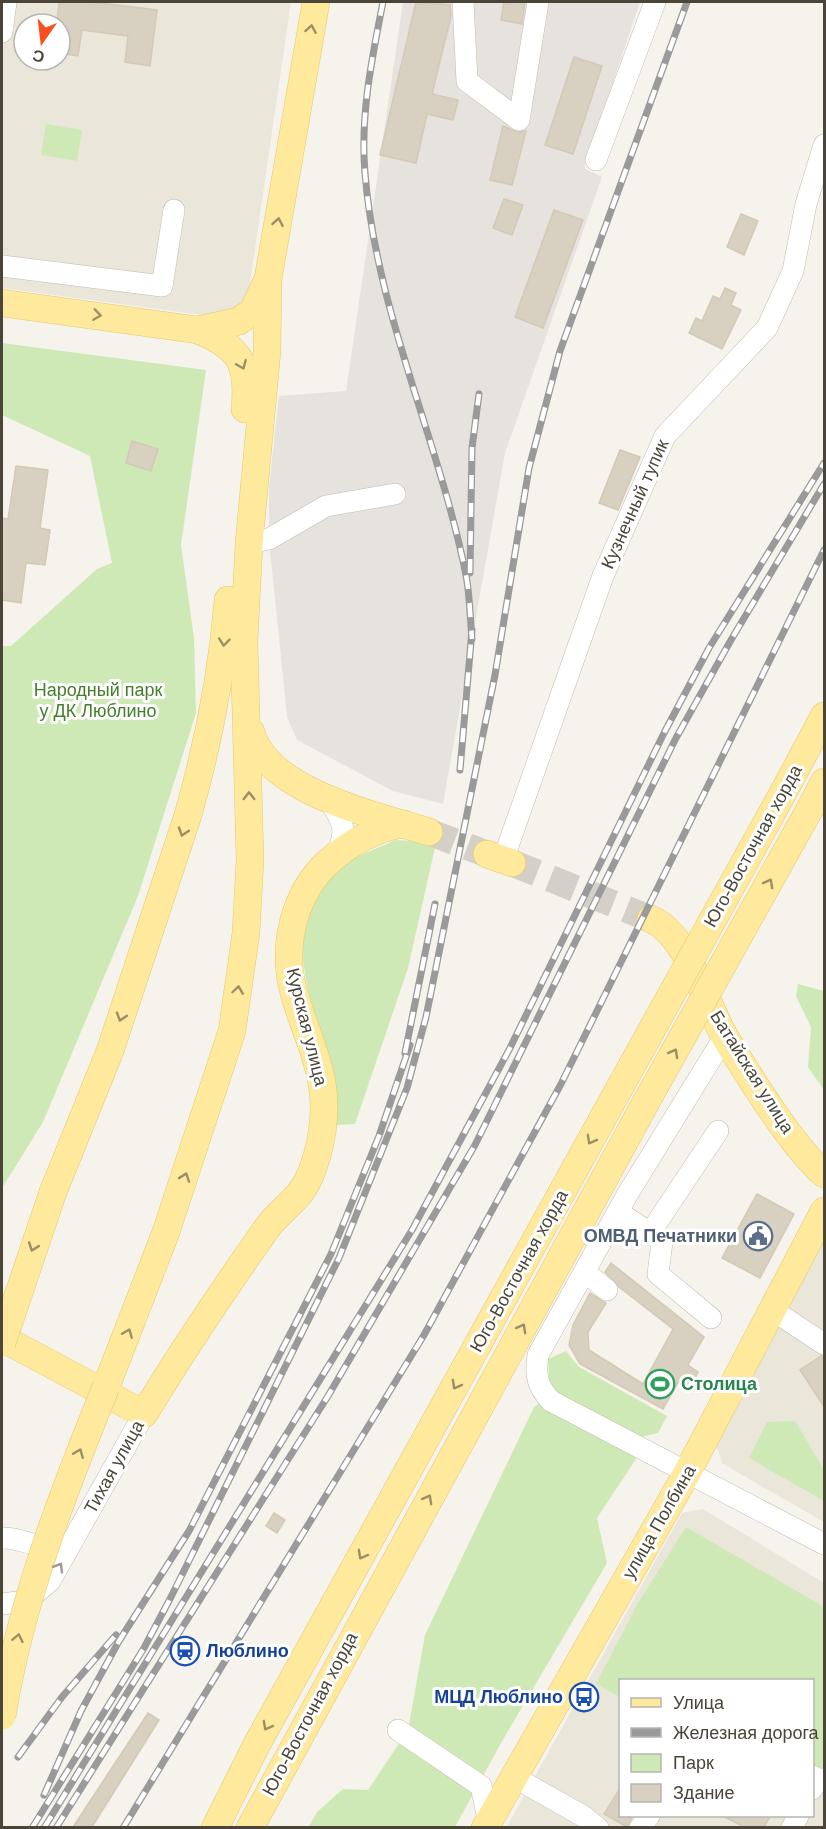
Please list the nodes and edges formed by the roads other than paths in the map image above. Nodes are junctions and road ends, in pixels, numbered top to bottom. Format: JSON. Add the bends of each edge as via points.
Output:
{"nodes":[{"id":1,"x":6,"y":2,"type":"edge"},
{"id":2,"x":315,"y":2,"type":"edge"},
{"id":3,"x":463,"y":2,"type":"edge"},
{"id":4,"x":538,"y":2,"type":"edge"},
{"id":5,"x":655,"y":2,"type":"edge"},
{"id":6,"x":2,"y":32,"type":"edge"},
{"id":7,"x":825,"y":145,"type":"edge"},
{"id":8,"x":596,"y":160,"type":"dead end"},
{"id":9,"x":174,"y":210,"type":"dead end"},
{"id":10,"x":2,"y":266,"type":"edge"},
{"id":11,"x":268,"y":279,"type":"junction"},
{"id":12,"x":2,"y":303,"type":"edge"},
{"id":13,"x":198,"y":330,"type":"junction"},
{"id":14,"x":395,"y":494,"type":"dead end"},
{"id":15,"x":249,"y":543,"type":"junction"},
{"id":16,"x":825,"y":716,"type":"edge"},
{"id":17,"x":248,"y":717,"type":"junction"},
{"id":18,"x":825,"y":782,"type":"edge"},
{"id":19,"x":328,"y":799,"type":"junction"},
{"id":20,"x":337,"y":854,"type":"junction"},
{"id":21,"x":501,"y":859,"type":"dead end"},
{"id":22,"x":662,"y":926,"type":"tunnel mouth"},
{"id":23,"x":725,"y":1036,"type":"junction"},
{"id":24,"x":718,"y":1131,"type":"dead end"},
{"id":25,"x":825,"y":1174,"type":"edge"},
{"id":26,"x":618,"y":1212,"type":"junction"},
{"id":27,"x":823,"y":1216,"type":"edge"},
{"id":28,"x":650,"y":1233,"type":"junction"},
{"id":29,"x":585,"y":1272,"type":"junction"},
{"id":30,"x":607,"y":1290,"type":"dead end"},
{"id":31,"x":771,"y":1309,"type":"junction"},
{"id":32,"x":711,"y":1318,"type":"dead end"},
{"id":33,"x":2,"y":1340,"type":"edge"},
{"id":34,"x":825,"y":1344,"type":"edge"},
{"id":35,"x":184,"y":1348,"type":"junction"},
{"id":36,"x":102,"y":1390,"type":"junction"},
{"id":37,"x":144,"y":1414,"type":"junction"},
{"id":38,"x":687,"y":1473,"type":"junction"},
{"id":39,"x":84,"y":1520,"type":"junction"},
{"id":40,"x":2,"y":1538,"type":"edge"},
{"id":41,"x":825,"y":1544,"type":"edge"},
{"id":42,"x":2,"y":1604,"type":"edge"},
{"id":43,"x":2,"y":1716,"type":"edge"},
{"id":44,"x":398,"y":1730,"type":"dead end"},
{"id":45,"x":512,"y":1776,"type":"junction"},
{"id":46,"x":488,"y":1826,"type":"edge"},
{"id":47,"x":215,"y":1827,"type":"edge"},
{"id":48,"x":250,"y":1827,"type":"edge"},
{"id":49,"x":598,"y":1827,"type":"edge"}],
"edges":[{"from":1,"to":6,"type":"street"},
{"from":11,"to":2,"type":"main road","one_way":true},
{"from":3,"to":4,"type":"street","via":[[467,81],[519,120]]},
{"from":5,"to":8,"type":"street"},
{"from":7,"to":21,"type":"street","name":"Кузнечный тупик","via":[[806,204],[793,271],[767,328],[665,436],[603,576]]},
{"from":9,"to":10,"type":"street","via":[[162,286]]},
{"from":11,"to":13,"type":"main road","via":[[252,311],[239,321]]},
{"from":11,"to":15,"type":"main road","via":[[267,351]]},
{"from":12,"to":13,"type":"main road","one_way":true},
{"from":13,"to":33,"type":"main road","one_way":true,"bridge":true,"via":[[223,342],[241,358],[247,386],[222,663],[188,815],[110,1050],[53,1192]]},
{"from":14,"to":15,"type":"street","via":[[326,506],[269,539]]},
{"from":15,"to":17,"type":"main road","via":[[244,641]]},
{"from":16,"to":47,"type":"main road","name":"Юго-Восточная хорда","one_way":true,"bridge":true,"via":[[257,1744]]},
{"from":17,"to":19,"type":"main road","via":[[255,745],[271,766]]},
{"from":43,"to":17,"type":"main road","one_way":true,"bridge":true,"via":[[20,1627],[45,1542],[166,1232],[231,1031],[246,933],[250,860]]},
{"from":48,"to":18,"type":"main road","name":"Юго-Восточная хорда","one_way":true,"bridge":true},
{"from":19,"to":20,"type":"street","via":[[344,826]]},
{"from":19,"to":20,"type":"main road","name":"Курская улица","via":[[416,828],[384,826]]},
{"from":20,"to":35,"type":"main road","name":"Курская улица","via":[[315,874],[299,901],[290,937],[290,974],[321,1078],[323,1123],[318,1152],[297,1198],[268,1226]]},
{"from":22,"to":23,"type":"main road","name":"Батайская улица"},
{"from":23,"to":25,"type":"main road","name":"Батайская улица","via":[[798,1145]]},
{"from":23,"to":26,"type":"street"},
{"from":24,"to":28,"type":"street"},
{"from":26,"to":28,"type":"street"},
{"from":26,"to":29,"type":"street"},
{"from":27,"to":31,"type":"main road","name":"улица Полбина"},
{"from":28,"to":32,"type":"street","via":[[662,1242],[658,1274]]},
{"from":29,"to":30,"type":"street"},
{"from":29,"to":38,"type":"street","via":[[538,1355],[535,1372],[540,1389],[551,1401]]},
{"from":31,"to":34,"type":"street"},
{"from":31,"to":38,"type":"main road","name":"улица Полбина"},
{"from":33,"to":36,"type":"main road"},
{"from":35,"to":36,"type":"main road","via":[[156,1381],[136,1396]]},
{"from":35,"to":37,"type":"main road","name":"Курская улица"},
{"from":36,"to":37,"type":"main road"},
{"from":37,"to":39,"type":"street","name":"Тихая улица"},
{"from":38,"to":41,"type":"street"},
{"from":38,"to":45,"type":"main road","name":"улица Полбина"},
{"from":39,"to":40,"type":"street","name":"Тихая улица","via":[[66,1539],[51,1546]]},
{"from":42,"to":39,"type":"street","name":"Тихая улица","one_way":true,"via":[[26,1601],[50,1581]]},
{"from":44,"to":46,"type":"street","via":[[482,1786]]},
{"from":45,"to":46,"type":"main road","name":"улица Полбина"},
{"from":45,"to":49,"type":"street"}]}
